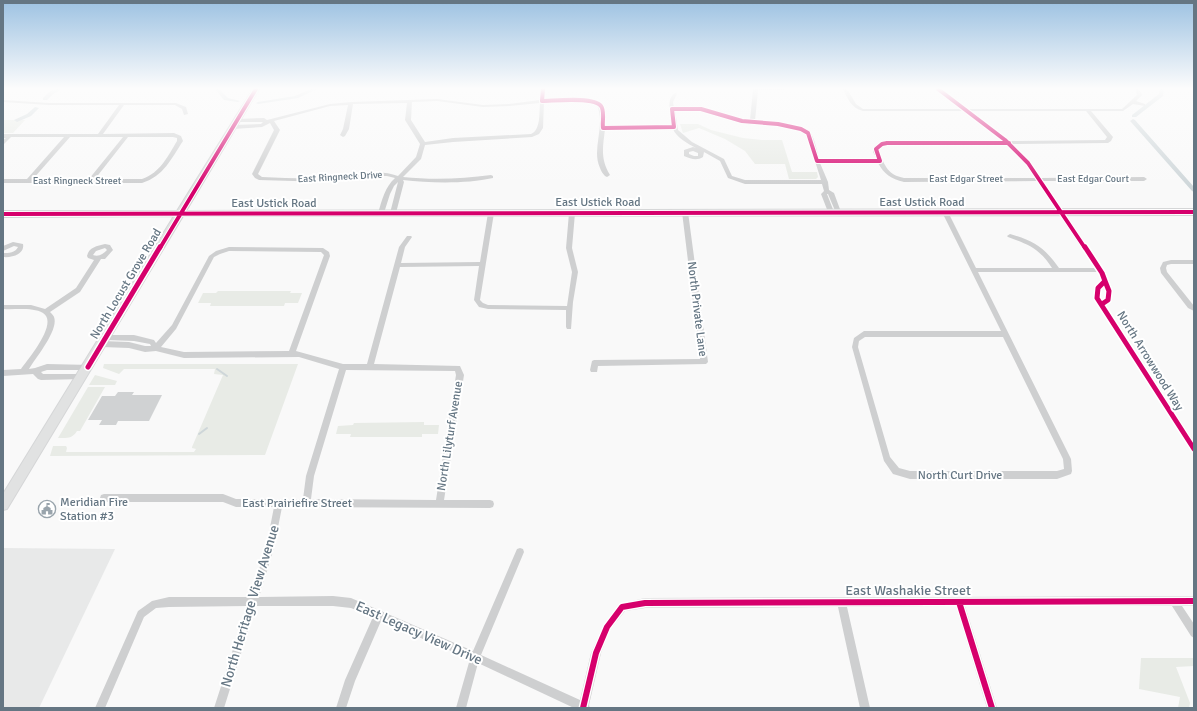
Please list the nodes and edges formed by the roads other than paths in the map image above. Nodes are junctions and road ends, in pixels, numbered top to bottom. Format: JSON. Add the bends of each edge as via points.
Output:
{"nodes":[{"id":1,"x":109,"y":122,"type":"edge"},
{"id":2,"x":267,"y":122,"type":"edge"},
{"id":3,"x":270,"y":122,"type":"edge"},
{"id":4,"x":347,"y":122,"type":"edge"},
{"id":5,"x":409,"y":122,"type":"edge"},
{"id":6,"x":540,"y":122,"type":"edge"},
{"id":7,"x":603,"y":122,"type":"edge"},
{"id":8,"x":673,"y":122,"type":"edge"},
{"id":9,"x":748,"y":122,"type":"edge"},
{"id":10,"x":982,"y":122,"type":"edge"},
{"id":11,"x":1097,"y":122,"type":"edge"},
{"id":12,"x":752,"y":123,"type":"joint"},
{"id":13,"x":234,"y":124,"type":"joint"},
{"id":14,"x":674,"y":127,"type":"junction"},
{"id":15,"x":603,"y":128,"type":"junction"},
{"id":16,"x":343,"y":135,"type":"dead end"},
{"id":17,"x":3,"y":136,"type":"edge"},
{"id":18,"x":10,"y":136,"type":"junction"},
{"id":19,"x":68,"y":136,"type":"junction"},
{"id":20,"x":99,"y":136,"type":"junction"},
{"id":21,"x":126,"y":136,"type":"junction"},
{"id":22,"x":3,"y":143,"type":"edge"},
{"id":23,"x":1009,"y":143,"type":"junction"},
{"id":24,"x":423,"y":144,"type":"junction"},
{"id":25,"x":880,"y":160,"type":"junction"},
{"id":26,"x":818,"y":161,"type":"junction"},
{"id":27,"x":607,"y":175,"type":"dead end"},
{"id":28,"x":490,"y":177,"type":"dead end"},
{"id":29,"x":399,"y":178,"type":"junction"},
{"id":30,"x":1041,"y":179,"type":"junction"},
{"id":31,"x":1144,"y":179,"type":"dead end"},
{"id":32,"x":3,"y":181,"type":"edge"},
{"id":33,"x":29,"y":181,"type":"junction"},
{"id":34,"x":91,"y":181,"type":"junction"},
{"id":35,"x":825,"y":182,"type":"junction"},
{"id":36,"x":685,"y":212,"type":"junction"},
{"id":37,"x":834,"y":212,"type":"junction"},
{"id":38,"x":944,"y":212,"type":"junction"},
{"id":39,"x":1062,"y":212,"type":"junction"},
{"id":40,"x":1194,"y":212,"type":"edge"},
{"id":41,"x":381,"y":213,"type":"junction"},
{"id":42,"x":393,"y":213,"type":"junction"},
{"id":43,"x":491,"y":213,"type":"junction"},
{"id":44,"x":572,"y":213,"type":"junction"},
{"id":45,"x":3,"y":214,"type":"edge"},
{"id":46,"x":180,"y":214,"type":"junction"},
{"id":47,"x":1010,"y":236,"type":"dead end"},
{"id":48,"x":409,"y":237,"type":"dead end"},
{"id":49,"x":3,"y":248,"type":"edge"},
{"id":50,"x":3,"y":255,"type":"edge"},
{"id":51,"x":99,"y":258,"type":"dead end"},
{"id":52,"x":1194,"y":262,"type":"edge"},
{"id":53,"x":483,"y":264,"type":"junction"},
{"id":54,"x":398,"y":265,"type":"junction"},
{"id":55,"x":974,"y":270,"type":"junction"},
{"id":56,"x":1057,"y":270,"type":"junction"},
{"id":57,"x":1100,"y":270,"type":"junction"},
{"id":58,"x":1105,"y":280,"type":"junction"},
{"id":59,"x":1102,"y":304,"type":"junction"},
{"id":60,"x":3,"y":307,"type":"edge"},
{"id":61,"x":569,"y":308,"type":"junction"},
{"id":62,"x":1194,"y":309,"type":"edge"},
{"id":63,"x":46,"y":311,"type":"junction"},
{"id":64,"x":569,"y":327,"type":"dead end"},
{"id":65,"x":1005,"y":334,"type":"junction"},
{"id":66,"x":104,"y":341,"type":"junction"},
{"id":67,"x":156,"y":348,"type":"junction"},
{"id":68,"x":292,"y":354,"type":"junction"},
{"id":69,"x":88,"y":367,"type":"junction"},
{"id":70,"x":342,"y":367,"type":"junction"},
{"id":71,"x":370,"y":367,"type":"junction"},
{"id":72,"x":594,"y":370,"type":"dead end"},
{"id":73,"x":35,"y":371,"type":"junction"},
{"id":74,"x":23,"y":372,"type":"junction"},
{"id":75,"x":3,"y":373,"type":"edge"},
{"id":76,"x":81,"y":377,"type":"junction"},
{"id":77,"x":1194,"y":449,"type":"edge"},
{"id":78,"x":104,"y":498,"type":"dead end"},
{"id":79,"x":279,"y":503,"type":"junction"},
{"id":80,"x":307,"y":503,"type":"junction"},
{"id":81,"x":439,"y":504,"type":"junction"},
{"id":82,"x":490,"y":504,"type":"dead end"},
{"id":83,"x":3,"y":505,"type":"edge"},
{"id":84,"x":520,"y":552,"type":"dead end"},
{"id":85,"x":1194,"y":601,"type":"edge"},
{"id":86,"x":253,"y":602,"type":"junction"},
{"id":87,"x":959,"y":602,"type":"junction"},
{"id":88,"x":1175,"y":602,"type":"junction"},
{"id":89,"x":842,"y":603,"type":"junction"},
{"id":90,"x":378,"y":615,"type":"junction"},
{"id":91,"x":1194,"y":633,"type":"edge"},
{"id":92,"x":475,"y":657,"type":"junction"},
{"id":93,"x":100,"y":708,"type":"edge"},
{"id":94,"x":219,"y":708,"type":"edge"},
{"id":95,"x":340,"y":708,"type":"edge"},
{"id":96,"x":461,"y":708,"type":"edge"},
{"id":97,"x":583,"y":708,"type":"edge"},
{"id":98,"x":865,"y":708,"type":"edge"},
{"id":99,"x":992,"y":708,"type":"edge"}],
"edges":[{"from":1,"to":20,"type":"street"},
{"from":2,"to":13,"type":"street","via":[[262,125]]},
{"from":3,"to":29,"type":"street","name":"East Ringneck Drive","via":[[276,130],[256,170],[257,177],[267,180],[329,180],[388,174]]},
{"from":4,"to":16,"type":"street"},
{"from":5,"to":24,"type":"street"},
{"from":6,"to":24,"type":"street","via":[[538,133],[532,135]]},
{"from":7,"to":15,"type":"street"},
{"from":8,"to":14,"type":"street"},
{"from":9,"to":12,"type":"street"},
{"from":10,"to":23,"type":"street","name":"North Arrowwood Way"},
{"from":11,"to":23,"type":"street","via":[[1110,137],[1109,140],[1100,143]]},
{"from":12,"to":26,"type":"street","via":[[785,125],[805,130]]},
{"from":13,"to":46,"type":"main road","name":"North Locust Grove Road"},
{"from":14,"to":15,"type":"street"},
{"from":14,"to":35,"type":"street","via":[[679,135],[690,143],[722,160],[730,177],[736,180]]},
{"from":15,"to":27,"type":"street","via":[[600,144],[601,166]]},
{"from":17,"to":18,"type":"street"},
{"from":18,"to":19,"type":"street"},
{"from":18,"to":22,"type":"street"},
{"from":19,"to":20,"type":"street"},
{"from":19,"to":33,"type":"street"},
{"from":20,"to":21,"type":"street"},
{"from":21,"to":34,"type":"street"},
{"from":21,"to":34,"type":"street","name":"East Ringneck Street","via":[[174,135],[179,137],[180,141],[158,175],[151,180]]},
{"from":23,"to":25,"type":"street","via":[[887,143],[878,146],[876,152]]},
{"from":23,"to":30,"type":"street","name":"North Arrowwood Way"},
{"from":24,"to":29,"type":"street","via":[[419,158]]},
{"from":25,"to":26,"type":"street"},
{"from":25,"to":30,"type":"street","name":"East Edgar Street","via":[[885,171],[904,180]]},
{"from":26,"to":35,"type":"street"},
{"from":28,"to":29,"type":"street","name":"East Ringneck Drive","via":[[424,181]]},
{"from":29,"to":41,"type":"street","via":[[388,190]]},
{"from":29,"to":42,"type":"street","via":[[401,182]]},
{"from":30,"to":31,"type":"street","name":"East Edgar Court"},
{"from":30,"to":39,"type":"street","name":"North Arrowwood Way"},
{"from":32,"to":33,"type":"street","name":"East Ringneck Street"},
{"from":33,"to":34,"type":"street","name":"East Ringneck Street"},
{"from":35,"to":37,"type":"street","via":[[827,191],[831,194]]},
{"from":36,"to":37,"type":"main road","name":"East Ustick Road"},
{"from":36,"to":44,"type":"main road","name":"East Ustick Road"},
{"from":36,"to":72,"type":"street","name":"North Private Lane","via":[[704,362],[594,363]]},
{"from":37,"to":38,"type":"main road","name":"East Ustick Road"},
{"from":38,"to":39,"type":"main road","name":"East Ustick Road"},
{"from":38,"to":55,"type":"street","name":"North Curt Drive"},
{"from":39,"to":40,"type":"main road","name":"East Ustick Road"},
{"from":39,"to":57,"type":"street","name":"North Arrowwood Way"},
{"from":41,"to":42,"type":"main road","name":"East Ustick Road"},
{"from":41,"to":46,"type":"main road","name":"East Ustick Road"},
{"from":42,"to":43,"type":"main road","name":"East Ustick Road"},
{"from":43,"to":44,"type":"main road","name":"East Ustick Road"},
{"from":43,"to":53,"type":"street"},
{"from":44,"to":61,"type":"street","via":[[569,248],[575,272]]},
{"from":45,"to":46,"type":"main road","name":"East Ustick Road"},
{"from":46,"to":66,"type":"main road","name":"North Locust Grove Road"},
{"from":47,"to":56,"type":"street","via":[[1036,245]]},
{"from":48,"to":54,"type":"street","via":[[402,247]]},
{"from":49,"to":50,"type":"street","via":[[16,243],[22,247],[14,254]]},
{"from":51,"to":63,"type":"street","via":[[78,290]]},
{"from":52,"to":62,"type":"street","via":[[1171,262],[1163,268],[1164,273]]},
{"from":53,"to":54,"type":"street"},
{"from":53,"to":61,"type":"street","via":[[478,300],[481,305],[488,308]]},
{"from":54,"to":71,"type":"street"},
{"from":55,"to":56,"type":"street"},
{"from":55,"to":65,"type":"street","name":"North Curt Drive"},
{"from":56,"to":57,"type":"street"},
{"from":57,"to":58,"type":"street","name":"North Arrowwood Way"},
{"from":58,"to":59,"type":"street","name":"North Arrowwood Way","via":[[1109,291],[1108,300]]},
{"from":58,"to":59,"type":"street","name":"North Arrowwood Way","via":[[1098,288],[1097,298]]},
{"from":59,"to":77,"type":"street","name":"North Arrowwood Way"},
{"from":60,"to":63,"type":"street"},
{"from":61,"to":64,"type":"street"},
{"from":63,"to":74,"type":"street","via":[[52,319],[51,330]]},
{"from":65,"to":65,"type":"street","name":"North Curt Drive","via":[[1067,459],[1068,471],[1057,475],[910,475],[896,471],[887,459],[855,347],[856,340],[864,334]]},
{"from":66,"to":67,"type":"street","via":[[146,349]]},
{"from":66,"to":69,"type":"main road","name":"North Locust Grove Road"},
{"from":67,"to":68,"type":"street","via":[[184,355]]},
{"from":67,"to":68,"type":"street","via":[[174,327],[212,256],[218,252],[238,249],[326,251],[327,256]]},
{"from":68,"to":70,"type":"street"},
{"from":69,"to":73,"type":"street","via":[[47,367]]},
{"from":69,"to":76,"type":"main road","name":"North Locust Grove Road"},
{"from":70,"to":71,"type":"street"},
{"from":70,"to":80,"type":"street","via":[[310,476]]},
{"from":71,"to":81,"type":"street","name":"North Lilyturf Avenue","via":[[459,369]]},
{"from":73,"to":74,"type":"street"},
{"from":73,"to":76,"type":"street","via":[[41,377]]},
{"from":74,"to":75,"type":"street"},
{"from":76,"to":83,"type":"main road","name":"North Locust Grove Road"},
{"from":78,"to":79,"type":"street","name":"East Prairiefire Street","via":[[223,498],[236,503]]},
{"from":79,"to":80,"type":"street","name":"East Prairiefire Street"},
{"from":79,"to":86,"type":"street","name":"North Heritage View Avenue","via":[[270,548]]},
{"from":80,"to":81,"type":"street","name":"East Prairiefire Street"},
{"from":81,"to":82,"type":"street","name":"East Prairiefire Street"},
{"from":84,"to":92,"type":"street"},
{"from":85,"to":88,"type":"street","name":"East Washakie Street"},
{"from":86,"to":90,"type":"street","name":"East Legacy View Drive","via":[[333,601],[351,603]]},
{"from":86,"to":93,"type":"street","name":"East Legacy View Drive","via":[[169,602],[148,608],[137,620]]},
{"from":86,"to":94,"type":"street","name":"North Heritage View Avenue"},
{"from":87,"to":88,"type":"street","name":"East Washakie Street"},
{"from":87,"to":89,"type":"street","name":"East Washakie Street"},
{"from":87,"to":99,"type":"street"},
{"from":88,"to":91,"type":"street"},
{"from":89,"to":97,"type":"street","name":"East Washakie Street","via":[[645,603],[622,607],[606,627],[594,659]]},
{"from":89,"to":98,"type":"street"},
{"from":90,"to":92,"type":"street","name":"East Legacy View Drive"},
{"from":90,"to":95,"type":"street"},
{"from":92,"to":96,"type":"street"},
{"from":92,"to":97,"type":"street","name":"East Legacy View Drive"}]}
